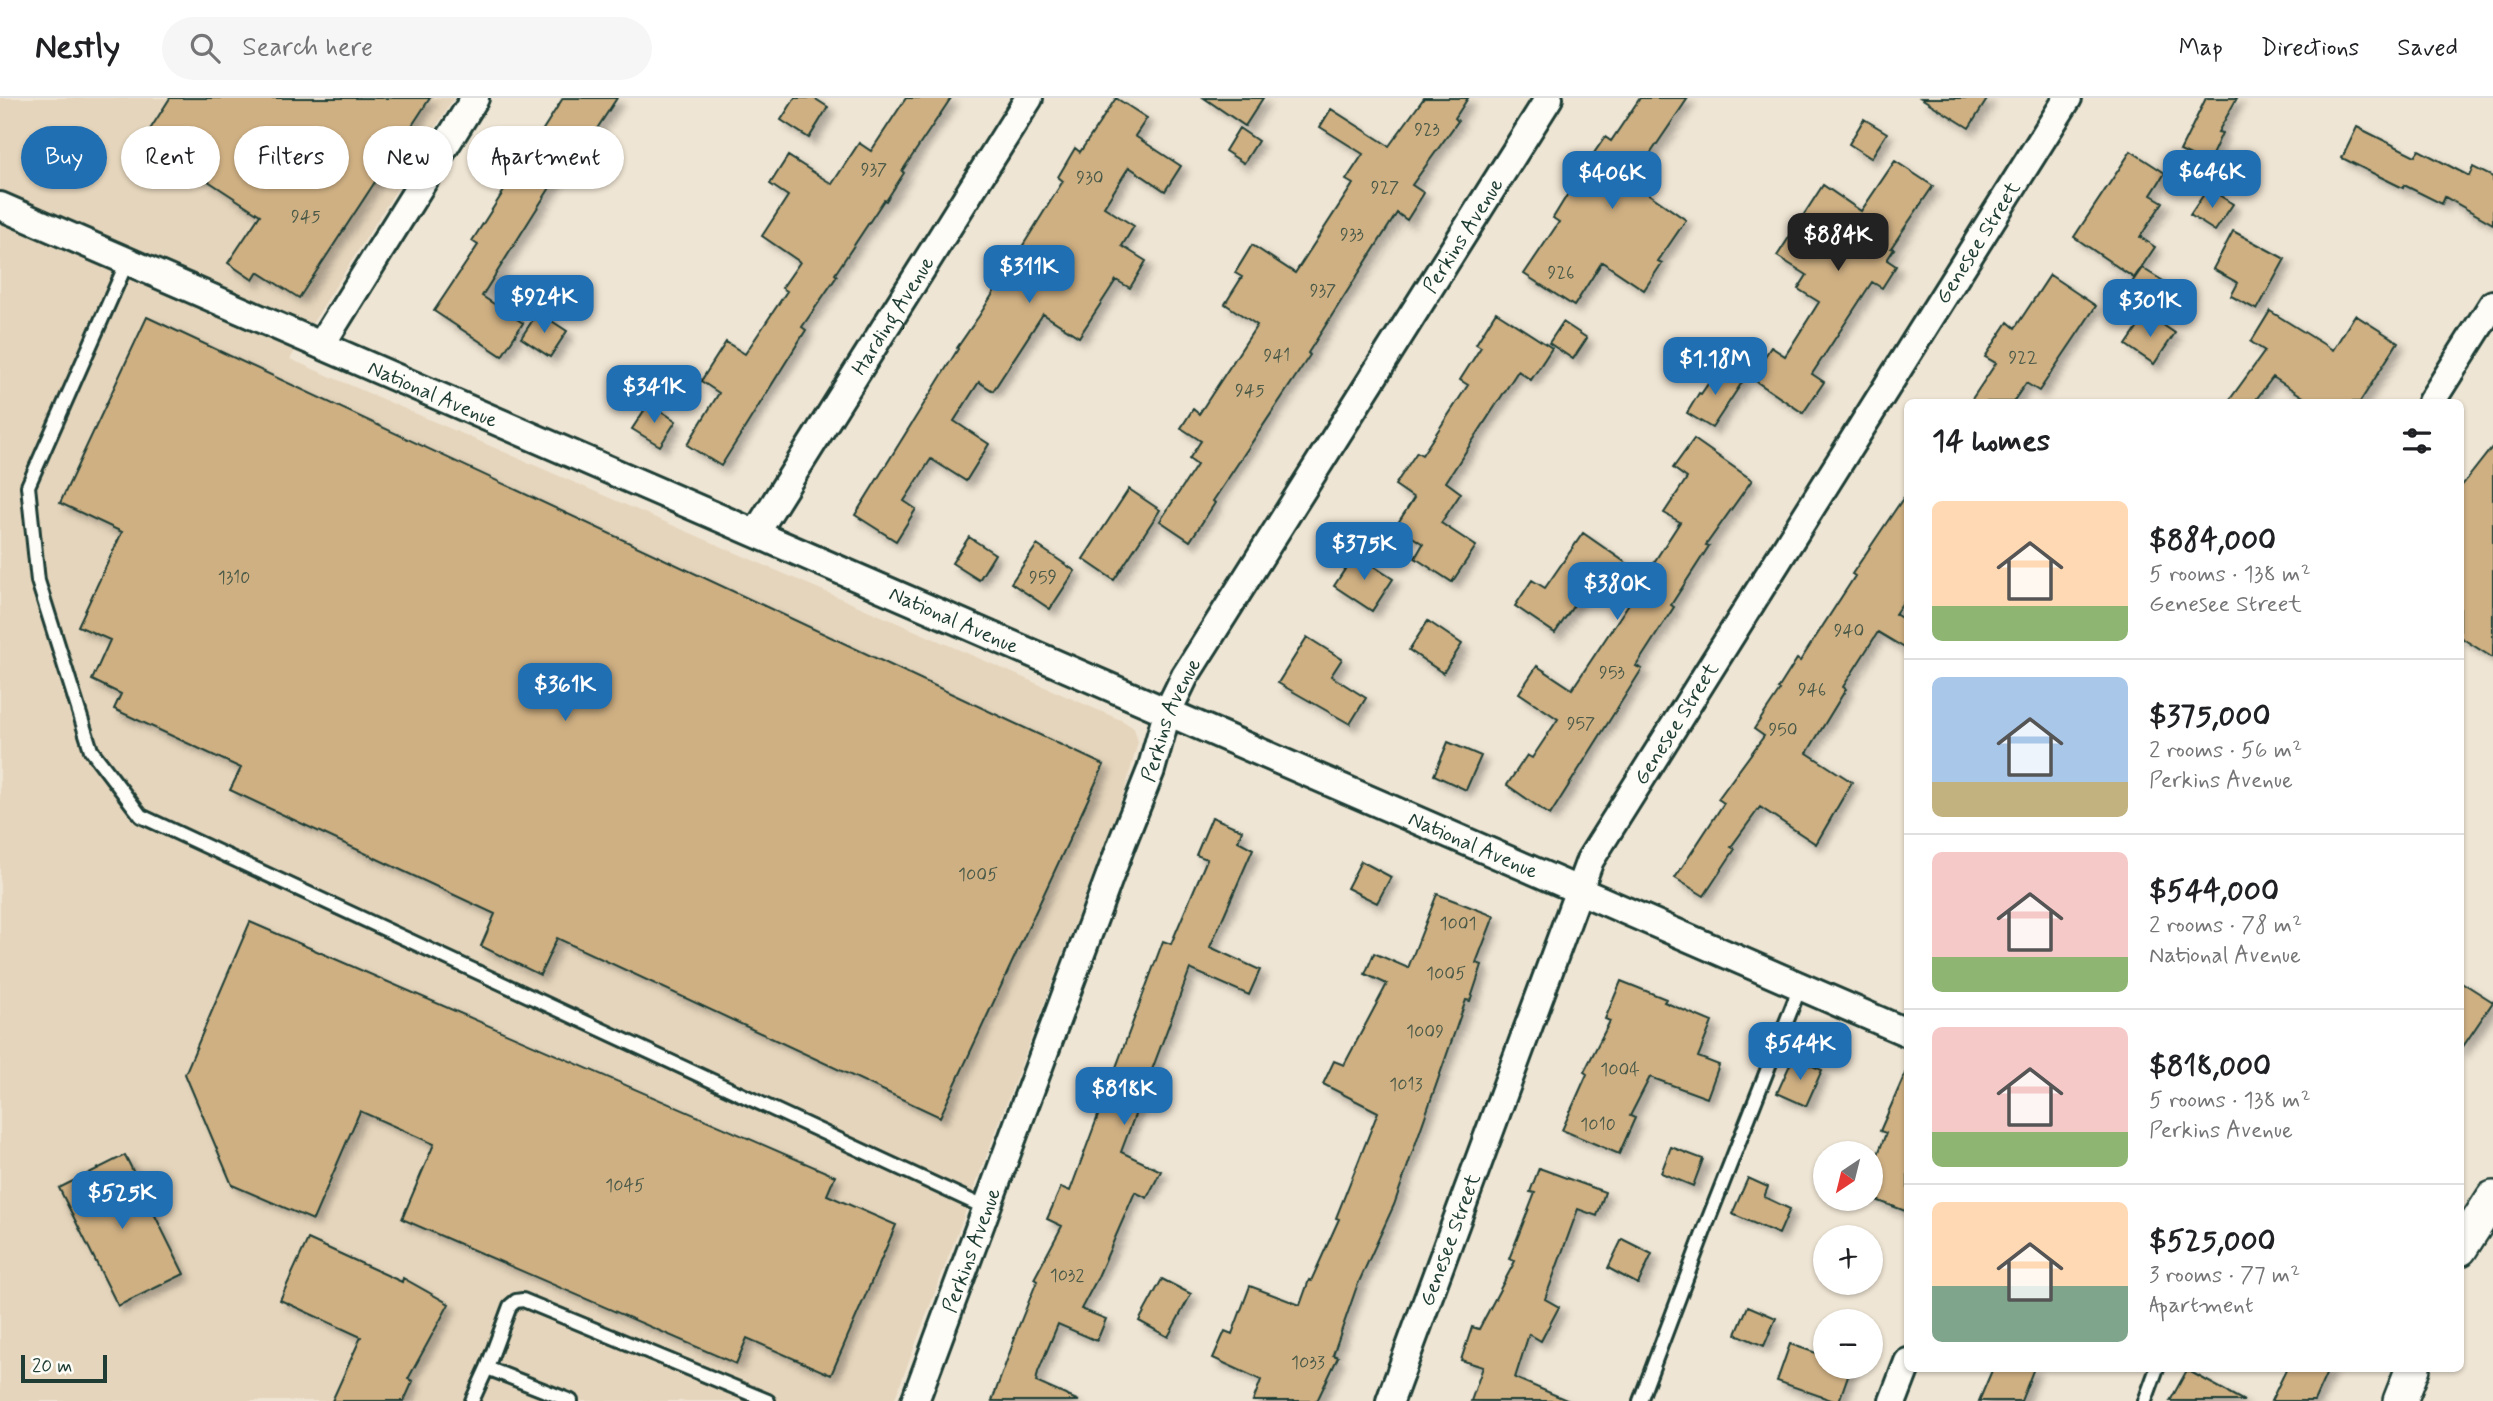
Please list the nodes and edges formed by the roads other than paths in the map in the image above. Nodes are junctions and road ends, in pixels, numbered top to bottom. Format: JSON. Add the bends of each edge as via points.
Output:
{"nodes":[{"id":1,"x":475,"y":98,"type":"edge"},
{"id":2,"x":1029,"y":98,"type":"edge"},
{"id":3,"x":1549,"y":98,"type":"edge"},
{"id":4,"x":2068,"y":98,"type":"edge"},
{"id":5,"x":0,"y":206,"type":"edge"},
{"id":6,"x":127,"y":262,"type":"junction"},
{"id":7,"x":2493,"y":303,"type":"edge"},
{"id":8,"x":321,"y":345,"type":"junction"},
{"id":9,"x":2433,"y":399,"type":"edge"},
{"id":10,"x":756,"y":533,"type":"junction"},
{"id":11,"x":1167,"y":713,"type":"junction"},
{"id":12,"x":1578,"y":890,"type":"junction"},
{"id":13,"x":1800,"y":986,"type":"junction"},
{"id":14,"x":1904,"y":1031,"type":"edge"},
{"id":15,"x":2493,"y":1198,"type":"edge"},
{"id":16,"x":986,"y":1208,"type":"junction"},
{"id":17,"x":2464,"y":1243,"type":"edge"},
{"id":18,"x":486,"y":1368,"type":"junction"},
{"id":19,"x":1904,"y":1372,"type":"edge"},
{"id":20,"x":2156,"y":1372,"type":"edge"},
{"id":21,"x":2411,"y":1372,"type":"edge"},
{"id":22,"x":472,"y":1401,"type":"edge"},
{"id":23,"x":571,"y":1401,"type":"edge"},
{"id":24,"x":768,"y":1401,"type":"edge"},
{"id":25,"x":915,"y":1401,"type":"edge"},
{"id":26,"x":1390,"y":1401,"type":"edge"},
{"id":27,"x":1640,"y":1401,"type":"edge"},
{"id":28,"x":1893,"y":1401,"type":"edge"},
{"id":29,"x":2145,"y":1401,"type":"edge"},
{"id":30,"x":2400,"y":1401,"type":"edge"}],
"edges":[{"from":1,"to":8,"type":"street"},
{"from":2,"to":10,"type":"street","name":"Harding Avenue"},
{"from":3,"to":11,"type":"street","name":"Perkins Avenue","via":[[1185,676]]},
{"from":4,"to":12,"type":"street","name":"Genesee Street","via":[[1590,860]]},
{"from":5,"to":6,"type":"street","name":"National Avenue"},
{"from":6,"to":8,"type":"street","name":"National Avenue"},
{"from":6,"to":16,"type":"lane","via":[[28,486],[38,582],[91,750],[141,816]]},
{"from":7,"to":9,"type":"street"},
{"from":8,"to":10,"type":"street","name":"National Avenue"},
{"from":10,"to":11,"type":"street","name":"National Avenue"},
{"from":11,"to":12,"type":"street","name":"National Avenue"},
{"from":11,"to":16,"type":"street","name":"Perkins Avenue","via":[[1151,770]]},
{"from":12,"to":13,"type":"street","name":"National Avenue"},
{"from":12,"to":26,"type":"street","name":"Genesee Street"},
{"from":13,"to":14,"type":"street","name":"National Avenue"},
{"from":13,"to":27,"type":"lane"},
{"from":15,"to":17,"type":"street"},
{"from":16,"to":25,"type":"street","name":"Perkins Avenue"},
{"from":18,"to":22,"type":"lane"},
{"from":18,"to":23,"type":"lane"},
{"from":18,"to":24,"type":"lane","via":[[510,1307],[523,1300]]},
{"from":19,"to":28,"type":"street"},
{"from":20,"to":29,"type":"lane"},
{"from":21,"to":30,"type":"street"}]}
